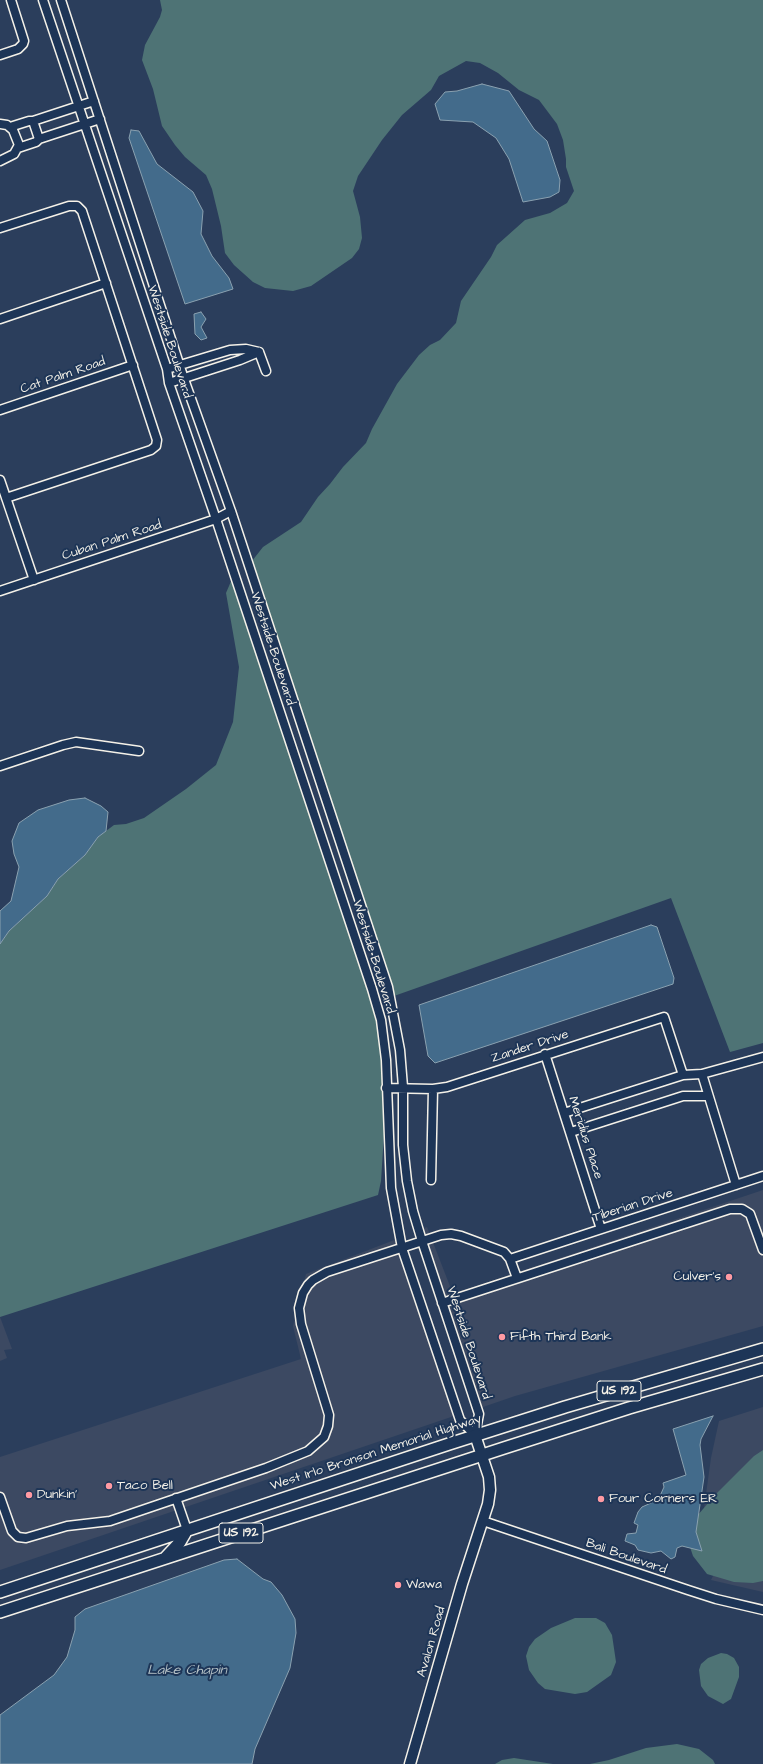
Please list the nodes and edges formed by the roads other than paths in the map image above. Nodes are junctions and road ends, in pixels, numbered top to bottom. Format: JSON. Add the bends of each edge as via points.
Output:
{"nodes":[{"id":1,"x":12,"y":0,"type":"edge"},
{"id":2,"x":43,"y":0,"type":"edge"},
{"id":3,"x":61,"y":0,"type":"edge"},
{"id":4,"x":0,"y":55,"type":"edge"},
{"id":5,"x":94,"y":101,"type":"junction"},
{"id":6,"x":78,"y":107,"type":"junction"},
{"id":7,"x":100,"y":119,"type":"junction"},
{"id":8,"x":33,"y":121,"type":"junction"},
{"id":9,"x":0,"y":124,"type":"edge"},
{"id":10,"x":84,"y":124,"type":"junction"},
{"id":11,"x":10,"y":127,"type":"junction"},
{"id":12,"x":39,"y":139,"type":"junction"},
{"id":13,"x":18,"y":148,"type":"junction"},
{"id":14,"x":0,"y":161,"type":"edge"},
{"id":15,"x":0,"y":228,"type":"edge"},
{"id":16,"x":106,"y":283,"type":"junction"},
{"id":17,"x":0,"y":319,"type":"edge"},
{"id":18,"x":259,"y":352,"type":"junction"},
{"id":19,"x":215,"y":354,"type":"junction"},
{"id":20,"x":133,"y":365,"type":"junction"},
{"id":21,"x":180,"y":365,"type":"junction"},
{"id":22,"x":220,"y":367,"type":"junction"},
{"id":23,"x":166,"y":369,"type":"junction"},
{"id":24,"x":266,"y":371,"type":"dead end"},
{"id":25,"x":184,"y":378,"type":"junction"},
{"id":26,"x":169,"y":384,"type":"junction"},
{"id":27,"x":0,"y":410,"type":"edge"},
{"id":28,"x":0,"y":480,"type":"edge"},
{"id":29,"x":6,"y":498,"type":"junction"},
{"id":30,"x":231,"y":512,"type":"junction"},
{"id":31,"x":216,"y":519,"type":"junction"},
{"id":32,"x":34,"y":580,"type":"junction"},
{"id":33,"x":0,"y":592,"type":"edge"},
{"id":34,"x":139,"y":751,"type":"dead end"},
{"id":35,"x":0,"y":766,"type":"edge"},
{"id":36,"x":545,"y":1054,"type":"junction"},
{"id":37,"x":763,"y":1057,"type":"edge"},
{"id":38,"x":702,"y":1074,"type":"junction"},
{"id":39,"x":683,"y":1075,"type":"junction"},
{"id":40,"x":403,"y":1087,"type":"junction"},
{"id":41,"x":386,"y":1088,"type":"junction"},
{"id":42,"x":433,"y":1089,"type":"junction"},
{"id":43,"x":708,"y":1096,"type":"junction"},
{"id":44,"x":564,"y":1113,"type":"junction"},
{"id":45,"x":571,"y":1132,"type":"junction"},
{"id":46,"x":763,"y":1176,"type":"edge"},
{"id":47,"x":431,"y":1180,"type":"dead end"},
{"id":48,"x":736,"y":1185,"type":"junction"},
{"id":49,"x":601,"y":1229,"type":"junction"},
{"id":50,"x":422,"y":1241,"type":"junction"},
{"id":51,"x":402,"y":1248,"type":"junction"},
{"id":52,"x":763,"y":1250,"type":"edge"},
{"id":53,"x":510,"y":1259,"type":"junction"},
{"id":54,"x":517,"y":1278,"type":"junction"},
{"id":55,"x":442,"y":1303,"type":"junction"},
{"id":56,"x":763,"y":1349,"type":"edge"},
{"id":57,"x":763,"y":1369,"type":"edge"},
{"id":58,"x":475,"y":1435,"type":"junction"},
{"id":59,"x":482,"y":1455,"type":"junction"},
{"id":60,"x":0,"y":1497,"type":"edge"},
{"id":61,"x":176,"y":1498,"type":"junction"},
{"id":62,"x":483,"y":1521,"type":"junction"},
{"id":63,"x":187,"y":1530,"type":"junction"},
{"id":64,"x":166,"y":1558,"type":"junction"},
{"id":65,"x":0,"y":1592,"type":"edge"},
{"id":66,"x":763,"y":1610,"type":"edge"},
{"id":67,"x":0,"y":1612,"type":"edge"},
{"id":68,"x":410,"y":1764,"type":"edge"}],
"edges":[{"from":1,"to":4,"type":"street","via":[[24,41],[18,49]]},
{"from":2,"to":6,"type":"street","name":"Westside Boulevard"},
{"from":3,"to":5,"type":"street","name":"Westside Boulevard"},
{"from":5,"to":6,"type":"street"},
{"from":5,"to":7,"type":"street","name":"Westside Boulevard"},
{"from":6,"to":8,"type":"street"},
{"from":6,"to":10,"type":"street","name":"Westside Boulevard"},
{"from":7,"to":10,"type":"street"},
{"from":7,"to":21,"type":"street","name":"Westside Boulevard"},
{"from":8,"to":11,"type":"street"},
{"from":8,"to":12,"type":"street"},
{"from":9,"to":11,"type":"street"},
{"from":10,"to":12,"type":"street"},
{"from":10,"to":23,"type":"street","name":"Westside Boulevard"},
{"from":11,"to":13,"type":"street","via":[[16,133]]},
{"from":12,"to":13,"type":"street"},
{"from":13,"to":14,"type":"street","via":[[11,157]]},
{"from":15,"to":16,"type":"street","via":[[65,207],[77,206],[84,215]]},
{"from":16,"to":17,"type":"street"},
{"from":16,"to":20,"type":"street"},
{"from":18,"to":19,"type":"street","via":[[235,349]]},
{"from":18,"to":22,"type":"street"},
{"from":18,"to":24,"type":"street"},
{"from":19,"to":21,"type":"street"},
{"from":19,"to":22,"type":"street"},
{"from":20,"to":27,"type":"street","name":"Cat Palm Road"},
{"from":20,"to":29,"type":"street","via":[[157,436],[154,448]]},
{"from":21,"to":23,"type":"street"},
{"from":21,"to":25,"type":"street","name":"Westside Boulevard"},
{"from":22,"to":25,"type":"street"},
{"from":23,"to":26,"type":"street","name":"Westside Boulevard"},
{"from":25,"to":26,"type":"street"},
{"from":25,"to":30,"type":"street","name":"Westside Boulevard"},
{"from":26,"to":31,"type":"street","name":"Westside Boulevard"},
{"from":28,"to":29,"type":"street"},
{"from":29,"to":32,"type":"street"},
{"from":30,"to":31,"type":"street","name":"Cuban Palm Road"},
{"from":30,"to":40,"type":"street","name":"Westside Boulevard","via":[[388,987],[400,1050]]},
{"from":31,"to":32,"type":"street","name":"Cuban Palm Road"},
{"from":31,"to":41,"type":"street","name":"Westside Boulevard","via":[[372,989],[381,1020],[386,1060]]},
{"from":32,"to":33,"type":"street","name":"Cuban Palm Road"},
{"from":34,"to":35,"type":"street","via":[[76,742]]},
{"from":36,"to":39,"type":"street","name":"Zander Drive","via":[[664,1017]]},
{"from":36,"to":42,"type":"street","name":"Zander Drive","via":[[447,1087]]},
{"from":36,"to":44,"type":"street","name":"Meridius Place"},
{"from":37,"to":38,"type":"street"},
{"from":38,"to":39,"type":"street"},
{"from":38,"to":43,"type":"street"},
{"from":39,"to":44,"type":"street"},
{"from":40,"to":41,"type":"street","name":"Zander Drive"},
{"from":40,"to":42,"type":"street","name":"Zander Drive"},
{"from":40,"to":50,"type":"street","name":"Westside Boulevard","via":[[402,1145],[413,1211]]},
{"from":41,"to":51,"type":"street","name":"Westside Boulevard","via":[[391,1188]]},
{"from":42,"to":47,"type":"street"},
{"from":43,"to":45,"type":"street","via":[[683,1096]]},
{"from":43,"to":48,"type":"street"},
{"from":44,"to":45,"type":"street","name":"Meridius Place"},
{"from":45,"to":49,"type":"street","name":"Meridius Place"},
{"from":46,"to":48,"type":"street","name":"Tiberian Drive"},
{"from":48,"to":49,"type":"street","name":"Tiberian Drive"},
{"from":49,"to":53,"type":"street","name":"Tiberian Drive"},
{"from":50,"to":51,"type":"street"},
{"from":50,"to":53,"type":"street","via":[[446,1234],[456,1234],[499,1249]]},
{"from":50,"to":55,"type":"street","name":"Westside Boulevard"},
{"from":51,"to":58,"type":"street","name":"Westside Boulevard","via":[[460,1420]]},
{"from":51,"to":61,"type":"street","via":[[327,1272],[313,1280],[303,1293],[299,1308],[301,1324],[329,1415],[327,1431],[320,1442],[294,1458]]},
{"from":52,"to":54,"type":"street","via":[[750,1214],[742,1209],[730,1209]]},
{"from":53,"to":54,"type":"street"},
{"from":54,"to":55,"type":"street"},
{"from":55,"to":58,"type":"street","name":"Westside Boulevard","via":[[479,1414]]},
{"from":56,"to":58,"type":"highway","name":"West Irlo Bronson Memorial Highway","number":"US 192"},
{"from":57,"to":59,"type":"highway","number":"US 192"},
{"from":58,"to":59,"type":"main road","name":"Avalon Road"},
{"from":58,"to":63,"type":"highway","name":"West Irlo Bronson Memorial Highway","number":"US 192"},
{"from":59,"to":62,"type":"main road","name":"Avalon Road","via":[[490,1490]]},
{"from":59,"to":64,"type":"highway","number":"US 192"},
{"from":60,"to":61,"type":"street","via":[[12,1531],[22,1538],[31,1538],[67,1526],[104,1522]]},
{"from":61,"to":63,"type":"street"},
{"from":62,"to":66,"type":"street","name":"Bali Boulevard","via":[[688,1590]]},
{"from":62,"to":68,"type":"main road","name":"Avalon Road"},
{"from":63,"to":64,"type":"highway"},
{"from":63,"to":65,"type":"highway","name":"West Irlo Bronson Memorial Highway","number":"US 192"},
{"from":64,"to":67,"type":"highway","number":"US 192"}]}
